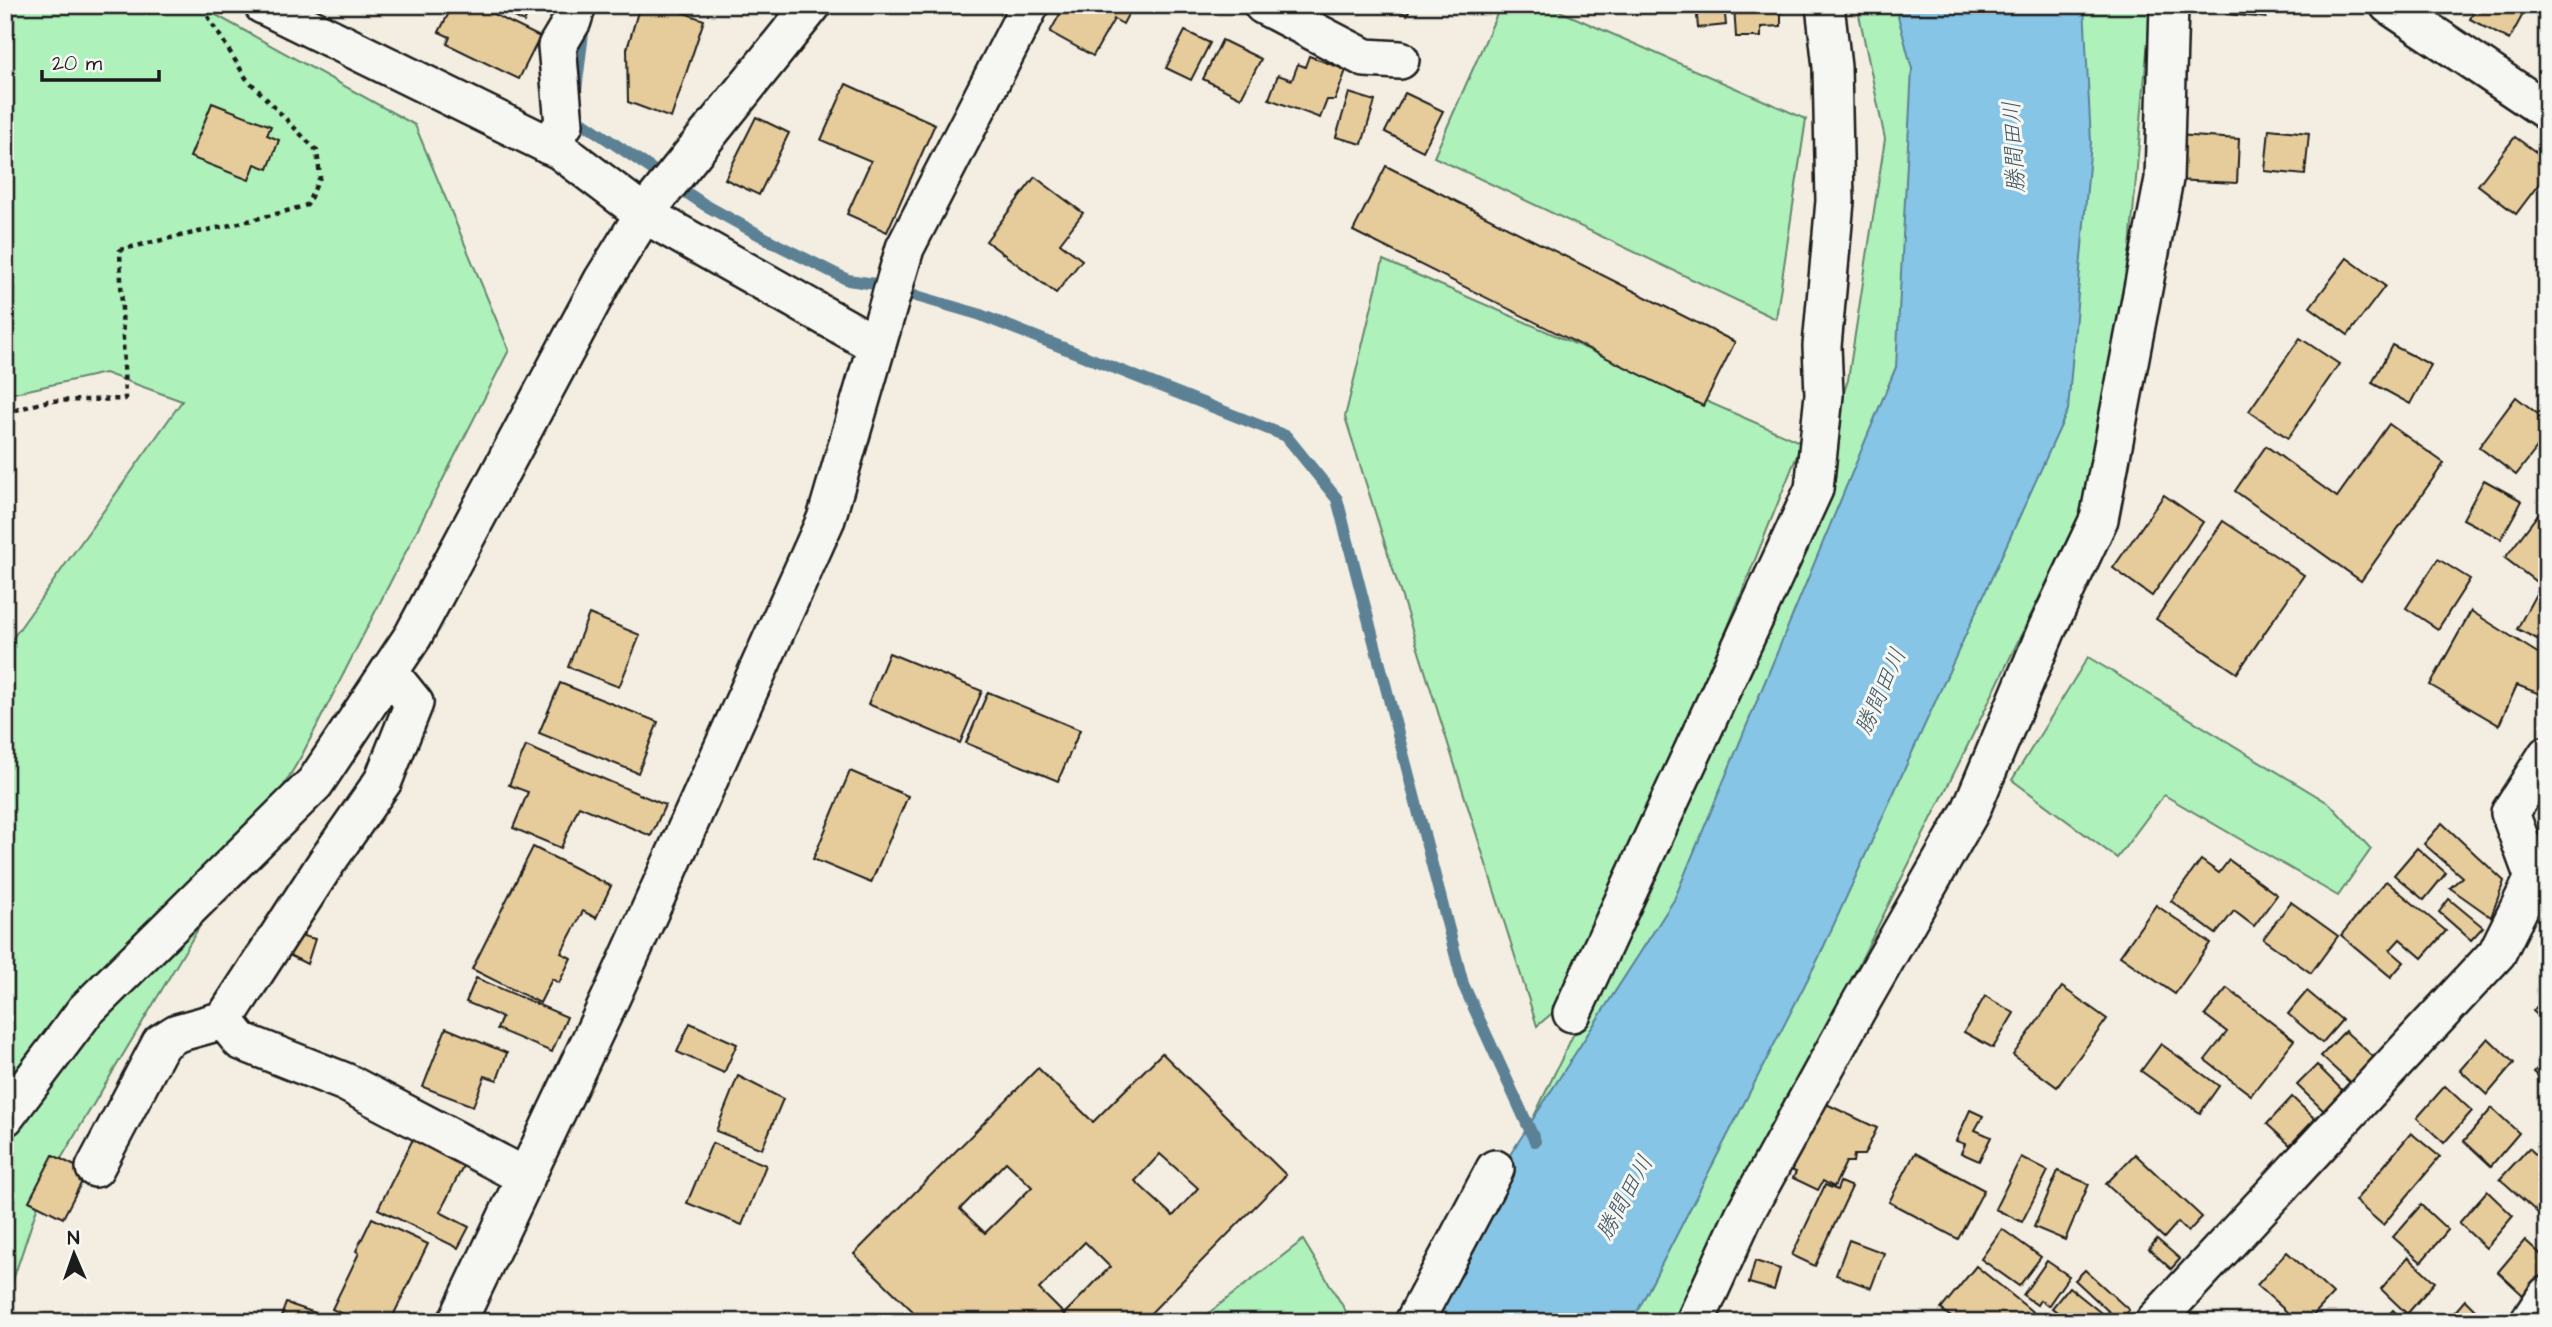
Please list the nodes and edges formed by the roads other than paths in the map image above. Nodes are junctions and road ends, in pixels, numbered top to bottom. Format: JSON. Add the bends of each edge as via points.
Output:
{"nodes":[{"id":1,"x":263,"y":5,"type":"edge"},
{"id":2,"x":577,"y":5,"type":"edge"},
{"id":3,"x":812,"y":5,"type":"edge"},
{"id":4,"x":1030,"y":5,"type":"edge"},
{"id":5,"x":1262,"y":5,"type":"edge"},
{"id":6,"x":1825,"y":5,"type":"edge"},
{"id":7,"x":2169,"y":5,"type":"edge"},
{"id":8,"x":2389,"y":5,"type":"edge"},
{"id":9,"x":1400,"y":60,"type":"dead end"},
{"id":10,"x":2547,"y":111,"type":"edge"},
{"id":11,"x":548,"y":145,"type":"junction"},
{"id":12,"x":649,"y":208,"type":"junction"},
{"id":13,"x":881,"y":330,"type":"junction"},
{"id":14,"x":389,"y":672,"type":"junction"},
{"id":15,"x":2547,"y":755,"type":"edge"},
{"id":16,"x":2540,"y":883,"type":"edge"},
{"id":17,"x":1572,"y":1013,"type":"dead end"},
{"id":18,"x":224,"y":1020,"type":"junction"},
{"id":19,"x":5,"y":1116,"type":"edge"},
{"id":20,"x":94,"y":1168,"type":"dead end"},
{"id":21,"x":1495,"y":1168,"type":"dead end"},
{"id":22,"x":526,"y":1177,"type":"junction"},
{"id":23,"x":2547,"y":1295,"type":"edge"},
{"id":24,"x":457,"y":1322,"type":"edge"},
{"id":25,"x":1414,"y":1322,"type":"edge"},
{"id":26,"x":1695,"y":1322,"type":"edge"},
{"id":27,"x":2154,"y":1322,"type":"edge"},
{"id":28,"x":2529,"y":1322,"type":"edge"}],
"edges":[{"from":1,"to":11,"type":"street"},
{"from":2,"to":11,"type":"street","via":[[557,46],[564,124]]},
{"from":3,"to":12,"type":"street"},
{"from":4,"to":13,"type":"street","via":[[905,248]]},
{"from":5,"to":9,"type":"street","via":[[1365,58]]},
{"from":6,"to":17,"type":"street","via":[[1832,67],[1835,201],[1814,489]]},
{"from":7,"to":26,"type":"street","via":[[2164,180],[2099,519],[1971,810],[1744,1214]]},
{"from":8,"to":10,"type":"street"},
{"from":11,"to":12,"type":"street"},
{"from":12,"to":13,"type":"street"},
{"from":12,"to":14,"type":"street","via":[[603,280],[413,636]]},
{"from":13,"to":22,"type":"street","via":[[825,519]]},
{"from":14,"to":18,"type":"street","via":[[414,703],[383,780]]},
{"from":14,"to":19,"type":"street","via":[[314,783],[85,1011]]},
{"from":15,"to":16,"type":"street","via":[[2510,813]]},
{"from":16,"to":27,"type":"street","via":[[2497,953]]},
{"from":18,"to":20,"type":"street","via":[[177,1033],[161,1043]]},
{"from":18,"to":22,"type":"street","via":[[241,1041],[345,1082]]},
{"from":21,"to":25,"type":"street"},
{"from":22,"to":24,"type":"street"},
{"from":23,"to":28,"type":"street"}]}
